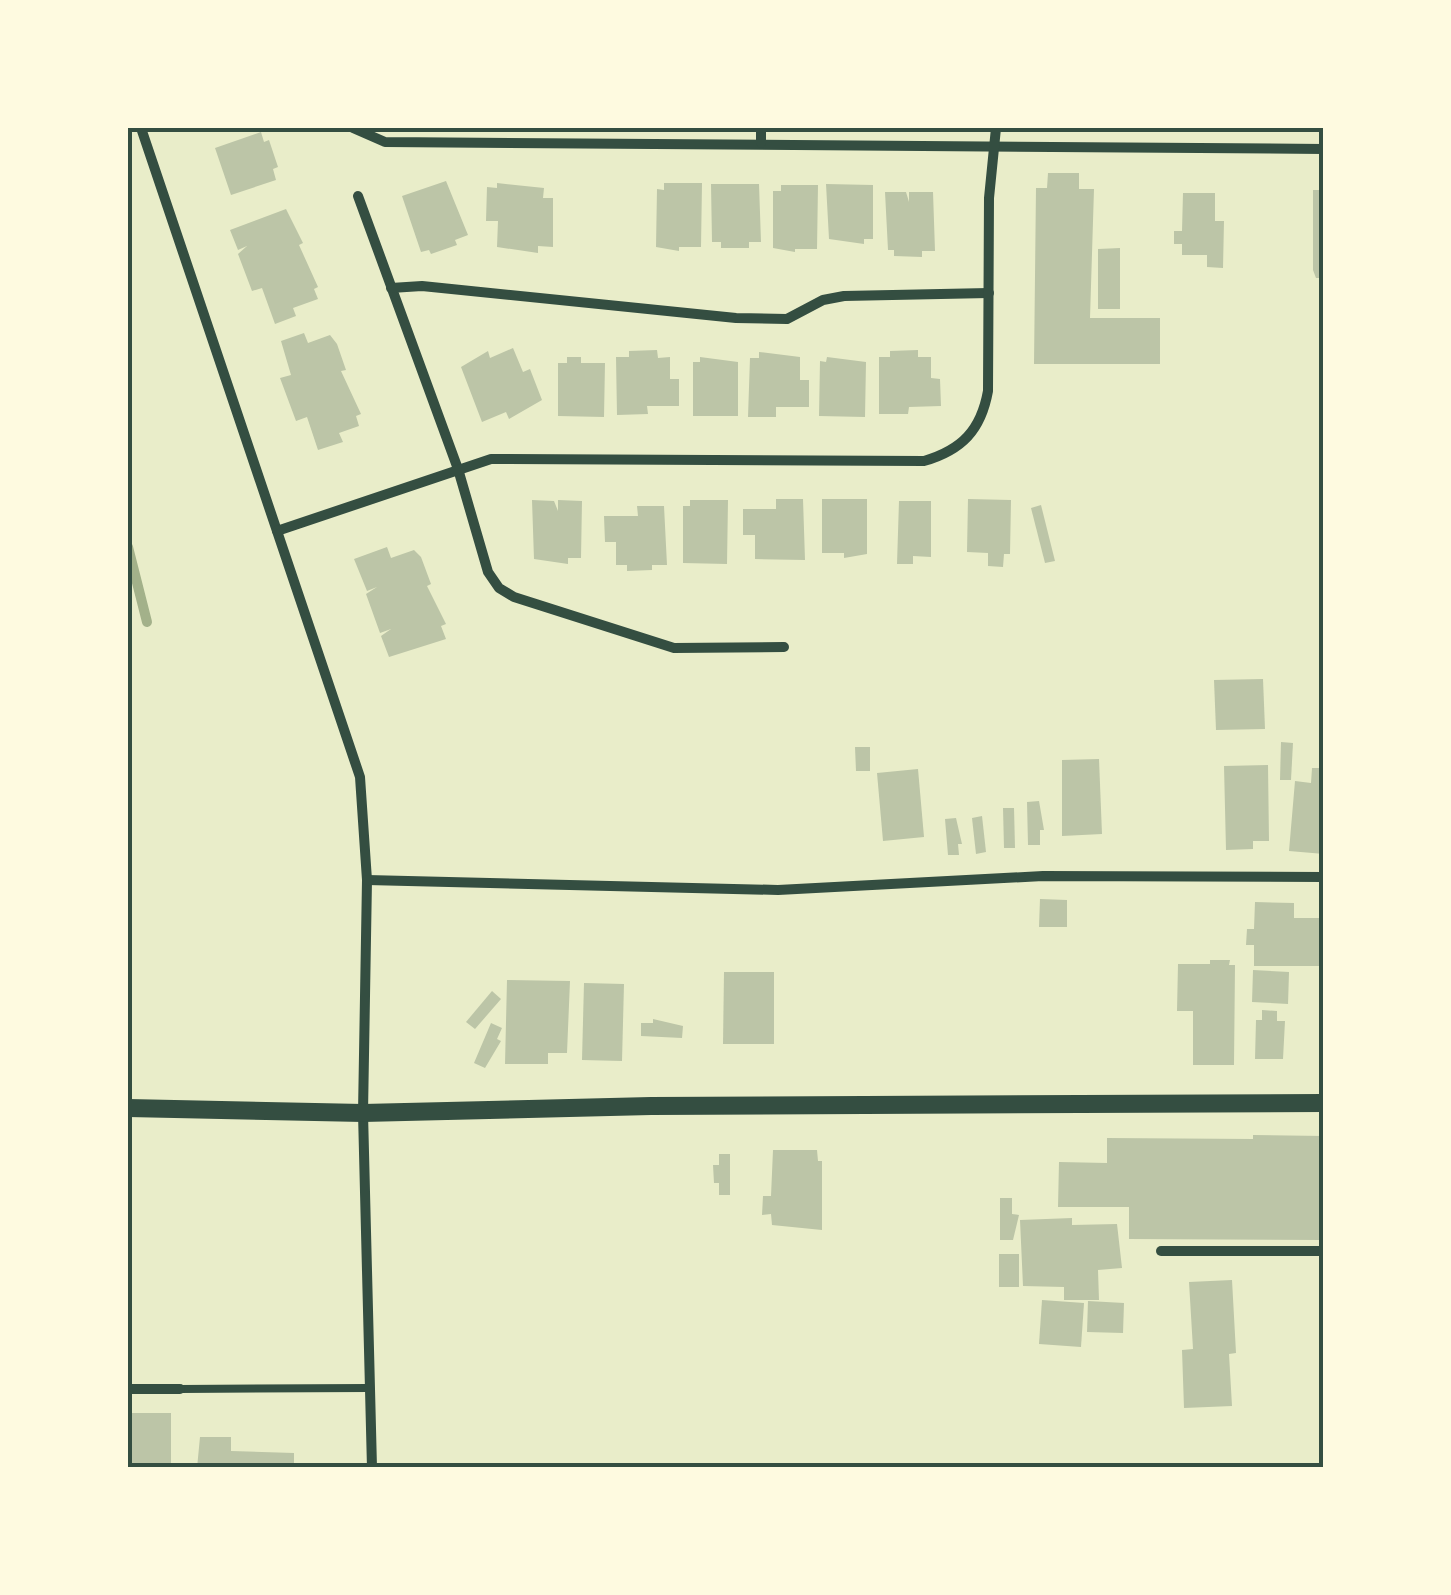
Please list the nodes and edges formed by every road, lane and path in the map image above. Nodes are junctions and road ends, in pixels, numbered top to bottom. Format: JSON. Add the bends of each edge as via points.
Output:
{"nodes":[{"id":1,"x":140,"y":128,"type":"edge"},
{"id":2,"x":353,"y":128,"type":"edge"},
{"id":3,"x":644,"y":128,"type":"edge"},
{"id":4,"x":761,"y":128,"type":"edge"},
{"id":5,"x":996,"y":128,"type":"edge"},
{"id":6,"x":644,"y":142,"type":"junction"},
{"id":7,"x":761,"y":144,"type":"junction"},
{"id":8,"x":993,"y":146,"type":"junction"},
{"id":9,"x":1324,"y":148,"type":"edge"},
{"id":10,"x":358,"y":196,"type":"dead end"},
{"id":11,"x":391,"y":288,"type":"junction"},
{"id":12,"x":989,"y":292,"type":"junction"},
{"id":13,"x":458,"y":469,"type":"junction"},
{"id":14,"x":277,"y":531,"type":"junction"},
{"id":15,"x":784,"y":647,"type":"dead end"},
{"id":16,"x":1324,"y":878,"type":"edge"},
{"id":17,"x":367,"y":880,"type":"junction"},
{"id":18,"x":1324,"y":1102,"type":"edge"},
{"id":19,"x":128,"y":1108,"type":"edge"},
{"id":20,"x":363,"y":1113,"type":"junction"},
{"id":21,"x":1162,"y":1251,"type":"dead end"},
{"id":22,"x":1324,"y":1251,"type":"edge"},
{"id":23,"x":370,"y":1388,"type":"junction"},
{"id":24,"x":128,"y":1389,"type":"edge"},
{"id":25,"x":180,"y":1389,"type":"joint"},
{"id":26,"x":372,"y":1468,"type":"edge"}],
"edges":[{"from":1,"to":14,"type":"street"},
{"from":2,"to":6,"type":"street","via":[[385,142]]},
{"from":3,"to":6,"type":"street"},
{"from":4,"to":7,"type":"street"},
{"from":5,"to":8,"type":"street"},
{"from":6,"to":7,"type":"street"},
{"from":7,"to":8,"type":"street"},
{"from":8,"to":9,"type":"street"},
{"from":8,"to":12,"type":"street"},
{"from":10,"to":11,"type":"street"},
{"from":11,"to":12,"type":"street","via":[[736,318],[787,318],[844,296]]},
{"from":11,"to":13,"type":"street"},
{"from":12,"to":13,"type":"street","via":[[984,416],[958,446],[924,460],[514,456]]},
{"from":13,"to":14,"type":"street"},
{"from":13,"to":15,"type":"street","via":[[488,572],[514,597],[674,648]]},
{"from":14,"to":17,"type":"street","via":[[360,777]]},
{"from":16,"to":17,"type":"street","via":[[1043,876],[778,890]]},
{"from":17,"to":20,"type":"street"},
{"from":18,"to":20,"type":"street"},
{"from":19,"to":20,"type":"street"},
{"from":20,"to":23,"type":"street"},
{"from":21,"to":22,"type":"street"},
{"from":23,"to":25,"type":"lane"},
{"from":23,"to":26,"type":"street"},
{"from":24,"to":25,"type":"street"}]}
